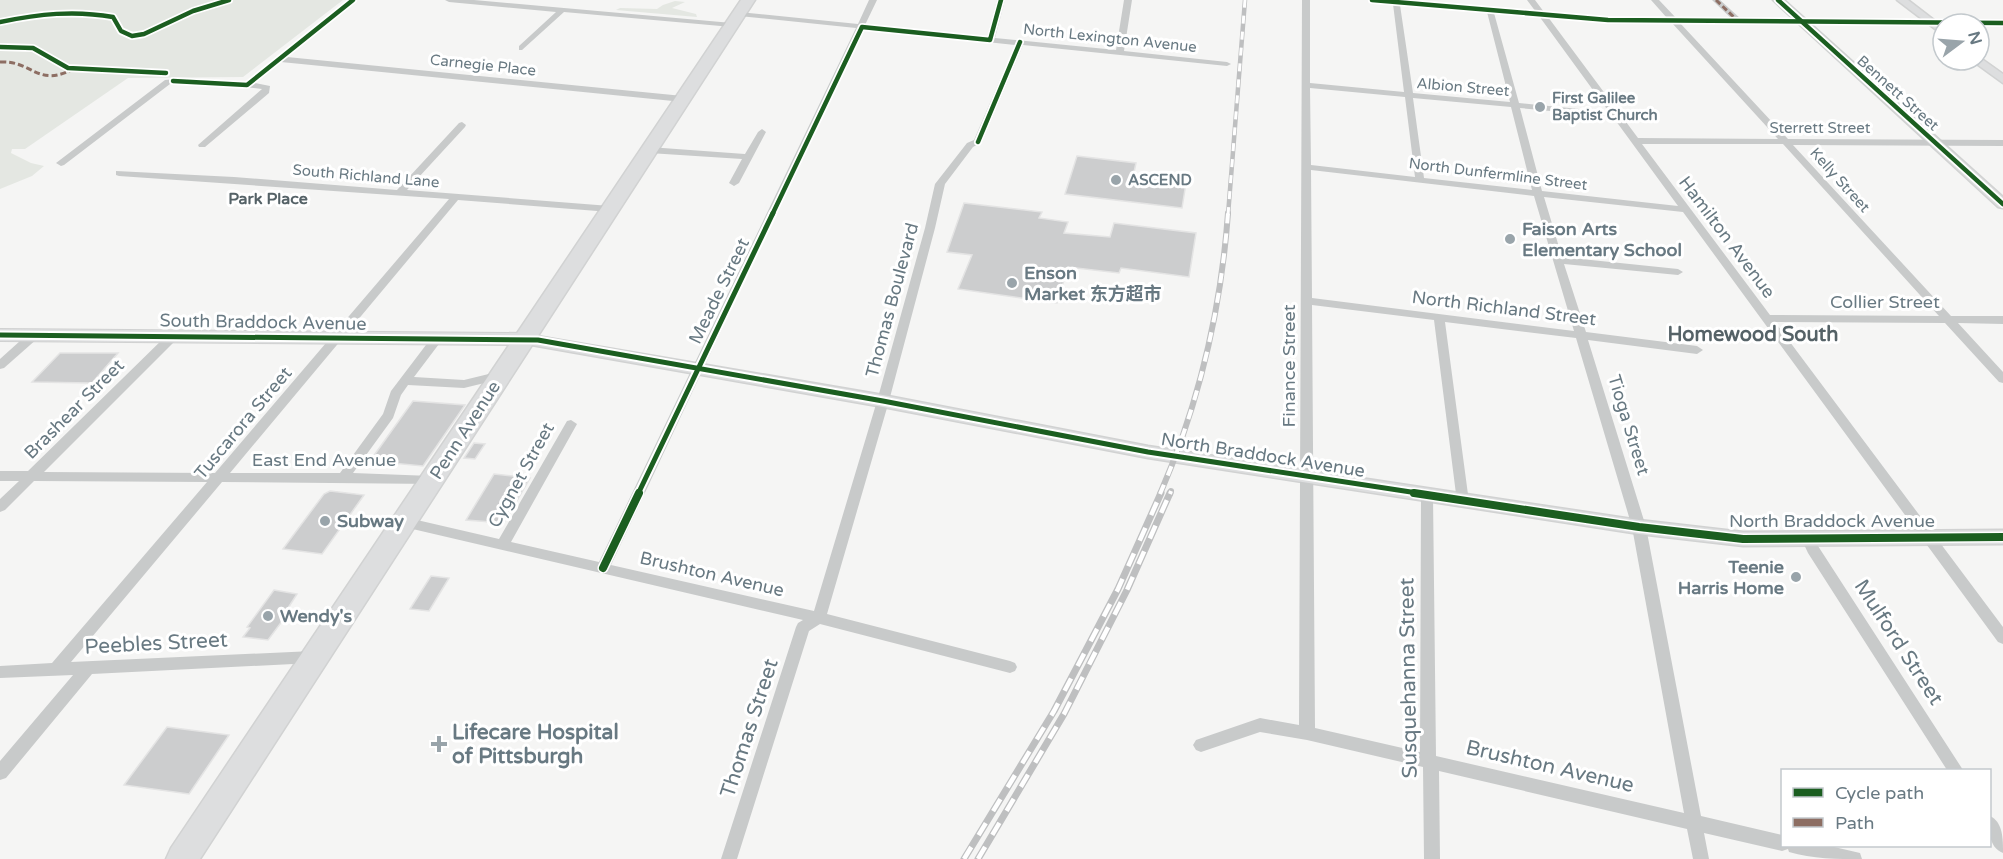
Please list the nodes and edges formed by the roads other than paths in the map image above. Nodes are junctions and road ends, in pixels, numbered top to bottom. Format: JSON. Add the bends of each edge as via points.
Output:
{"nodes":[{"id":1,"x":353,"y":0,"type":"edge"},
{"id":2,"x":449,"y":0,"type":"edge"},
{"id":3,"x":748,"y":0,"type":"edge"},
{"id":4,"x":873,"y":0,"type":"edge"},
{"id":5,"x":1001,"y":0,"type":"edge"},
{"id":6,"x":1128,"y":0,"type":"edge"},
{"id":7,"x":1306,"y":0,"type":"edge"},
{"id":8,"x":1372,"y":0,"type":"edge"},
{"id":9,"x":1531,"y":0,"type":"edge"},
{"id":10,"x":1655,"y":0,"type":"edge"},
{"id":11,"x":1716,"y":0,"type":"edge"},
{"id":12,"x":1778,"y":0,"type":"edge"},
{"id":13,"x":1902,"y":0,"type":"edge"},
{"id":14,"x":1401,"y":2,"type":"edge"},
{"id":15,"x":562,"y":10,"type":"junction"},
{"id":16,"x":1490,"y":10,"type":"junction"},
{"id":17,"x":1542,"y":14,"type":"junction"},
{"id":18,"x":735,"y":19,"type":"junction"},
{"id":19,"x":1675,"y":22,"type":"junction"},
{"id":20,"x":1740,"y":22,"type":"junction"},
{"id":21,"x":1803,"y":22,"type":"junction"},
{"id":22,"x":1931,"y":23,"type":"joint"},
{"id":23,"x":862,"y":27,"type":"junction"},
{"id":24,"x":990,"y":40,"type":"junction"},
{"id":25,"x":1020,"y":42,"type":"junction"},
{"id":26,"x":522,"y":48,"type":"dead end"},
{"id":27,"x":1120,"y":53,"type":"junction"},
{"id":28,"x":280,"y":59,"type":"junction"},
{"id":29,"x":1227,"y":64,"type":"dead end"},
{"id":30,"x":1991,"y":70,"type":"edge"},
{"id":31,"x":2003,"y":80,"type":"edge"},
{"id":32,"x":1306,"y":85,"type":"junction"},
{"id":33,"x":247,"y":86,"type":"junction"},
{"id":34,"x":1409,"y":95,"type":"junction"},
{"id":35,"x":683,"y":99,"type":"junction"},
{"id":36,"x":1515,"y":105,"type":"junction"},
{"id":37,"x":1617,"y":115,"type":"junction"},
{"id":38,"x":462,"y":125,"type":"dead end"},
{"id":39,"x":762,"y":132,"type":"dead end"},
{"id":40,"x":1636,"y":141,"type":"junction"},
{"id":41,"x":1785,"y":142,"type":"junction"},
{"id":42,"x":1935,"y":143,"type":"junction"},
{"id":43,"x":2003,"y":143,"type":"edge"},
{"id":44,"x":202,"y":146,"type":"dead end"},
{"id":45,"x":650,"y":150,"type":"junction"},
{"id":46,"x":749,"y":157,"type":"junction"},
{"id":47,"x":60,"y":163,"type":"dead end"},
{"id":48,"x":1306,"y":166,"type":"junction"},
{"id":49,"x":119,"y":173,"type":"dead end"},
{"id":50,"x":1420,"y":179,"type":"junction"},
{"id":51,"x":734,"y":183,"type":"dead end"},
{"id":52,"x":399,"y":193,"type":"junction"},
{"id":53,"x":1538,"y":193,"type":"junction"},
{"id":54,"x":455,"y":198,"type":"junction"},
{"id":55,"x":2003,"y":204,"type":"edge"},
{"id":56,"x":610,"y":209,"type":"junction"},
{"id":57,"x":1687,"y":210,"type":"junction"},
{"id":58,"x":1558,"y":260,"type":"junction"},
{"id":59,"x":1678,"y":272,"type":"dead end"},
{"id":60,"x":1307,"y":301,"type":"junction"},
{"id":61,"x":1439,"y":318,"type":"junction"},
{"id":62,"x":1767,"y":318,"type":"junction"},
{"id":63,"x":1948,"y":319,"type":"junction"},
{"id":64,"x":2003,"y":320,"type":"edge"},
{"id":65,"x":0,"y":335,"type":"edge"},
{"id":66,"x":34,"y":335,"type":"junction"},
{"id":67,"x":173,"y":336,"type":"junction"},
{"id":68,"x":1582,"y":336,"type":"junction"},
{"id":69,"x":338,"y":337,"type":"junction"},
{"id":70,"x":525,"y":339,"type":"junction"},
{"id":71,"x":436,"y":340,"type":"junction"},
{"id":72,"x":1697,"y":350,"type":"dead end"},
{"id":73,"x":0,"y":365,"type":"edge"},
{"id":74,"x":699,"y":368,"type":"junction"},
{"id":75,"x":501,"y":375,"type":"junction"},
{"id":76,"x":2003,"y":379,"type":"edge"},
{"id":77,"x":406,"y":381,"type":"junction"},
{"id":78,"x":464,"y":384,"type":"junction"},
{"id":79,"x":484,"y":401,"type":"junction"},
{"id":80,"x":883,"y":401,"type":"junction"},
{"id":81,"x":571,"y":424,"type":"dead end"},
{"id":82,"x":0,"y":476,"type":"edge"},
{"id":83,"x":31,"y":477,"type":"junction"},
{"id":84,"x":220,"y":478,"type":"junction"},
{"id":85,"x":349,"y":478,"type":"junction"},
{"id":86,"x":1307,"y":478,"type":"junction"},
{"id":87,"x":431,"y":481,"type":"junction"},
{"id":88,"x":1427,"y":496,"type":"junction"},
{"id":89,"x":1463,"y":502,"type":"junction"},
{"id":90,"x":0,"y":507,"type":"edge"},
{"id":91,"x":404,"y":522,"type":"junction"},
{"id":92,"x":1639,"y":527,"type":"junction"},
{"id":93,"x":1928,"y":537,"type":"junction"},
{"id":94,"x":2003,"y":537,"type":"edge"},
{"id":95,"x":1808,"y":538,"type":"junction"},
{"id":96,"x":503,"y":544,"type":"junction"},
{"id":97,"x":603,"y":568,"type":"junction"},
{"id":98,"x":819,"y":618,"type":"junction"},
{"id":99,"x":2003,"y":638,"type":"edge"},
{"id":100,"x":315,"y":657,"type":"junction"},
{"id":101,"x":1010,"y":667,"type":"dead end"},
{"id":102,"x":88,"y":668,"type":"junction"},
{"id":103,"x":56,"y":669,"type":"junction"},
{"id":104,"x":0,"y":672,"type":"edge"},
{"id":105,"x":1307,"y":733,"type":"junction"},
{"id":106,"x":1201,"y":745,"type":"dead end"},
{"id":107,"x":1430,"y":762,"type":"junction"},
{"id":108,"x":1954,"y":769,"type":"edge"},
{"id":109,"x":0,"y":773,"type":"edge"},
{"id":110,"x":1692,"y":822,"type":"junction"},
{"id":111,"x":1991,"y":827,"type":"edge"},
{"id":112,"x":1781,"y":843,"type":"edge"},
{"id":113,"x":2003,"y":845,"type":"edge"},
{"id":114,"x":1798,"y":847,"type":"edge"},
{"id":115,"x":1822,"y":855,"type":"edge"},
{"id":116,"x":182,"y":859,"type":"edge"},
{"id":117,"x":729,"y":859,"type":"edge"},
{"id":118,"x":1432,"y":859,"type":"edge"},
{"id":119,"x":1701,"y":859,"type":"edge"},
{"id":120,"x":1854,"y":859,"type":"edge"}],
"edges":[{"from":1,"to":28,"type":"street"},
{"from":2,"to":15,"type":"street","name":"North Lexington Avenue"},
{"from":3,"to":18,"type":"highway","name":"Penn Avenue"},
{"from":4,"to":23,"type":"street","name":"Meade Street"},
{"from":5,"to":24,"type":"street"},
{"from":6,"to":27,"type":"street"},
{"from":7,"to":32,"type":"street","name":"Finance Street"},
{"from":8,"to":14,"type":"street"},
{"from":9,"to":17,"type":"street","name":"Hamilton Avenue"},
{"from":10,"to":19,"type":"street","name":"Kelly Street"},
{"from":11,"to":20,"type":"street"},
{"from":12,"to":21,"type":"main road","name":"Bennett Street"},
{"from":13,"to":22,"type":"main road"},
{"from":14,"to":16,"type":"street"},
{"from":14,"to":34,"type":"street"},
{"from":15,"to":18,"type":"street","name":"North Lexington Avenue"},
{"from":15,"to":26,"type":"street"},
{"from":16,"to":17,"type":"street"},
{"from":16,"to":36,"type":"street","name":"Tioga Street"},
{"from":17,"to":19,"type":"street"},
{"from":17,"to":37,"type":"street","name":"Hamilton Avenue"},
{"from":18,"to":23,"type":"street","name":"North Lexington Avenue"},
{"from":18,"to":35,"type":"highway","name":"Penn Avenue"},
{"from":19,"to":20,"type":"street"},
{"from":19,"to":41,"type":"street","name":"Kelly Street"},
{"from":20,"to":21,"type":"street"},
{"from":21,"to":22,"type":"street"},
{"from":21,"to":42,"type":"main road","name":"Bennett Street"},
{"from":23,"to":24,"type":"street","name":"North Lexington Avenue"},
{"from":23,"to":74,"type":"street","name":"Meade Street"},
{"from":24,"to":25,"type":"street","name":"North Lexington Avenue"},
{"from":25,"to":27,"type":"street","name":"North Lexington Avenue"},
{"from":25,"to":80,"type":"street","name":"Thomas Boulevard","via":[[978,142],[970,145],[940,184]]},
{"from":27,"to":29,"type":"street","name":"North Lexington Avenue"},
{"from":28,"to":33,"type":"street"},
{"from":28,"to":35,"type":"street","name":"Carnegie Place"},
{"from":30,"to":31,"type":"main road"},
{"from":32,"to":34,"type":"street","name":"Albion Street"},
{"from":32,"to":48,"type":"street","name":"Finance Street"},
{"from":33,"to":44,"type":"street","via":[[267,88]]},
{"from":33,"to":47,"type":"street","via":[[173,81]]},
{"from":34,"to":36,"type":"street","name":"Albion Street"},
{"from":34,"to":50,"type":"street"},
{"from":35,"to":45,"type":"highway","name":"Penn Avenue"},
{"from":36,"to":37,"type":"street","name":"Albion Street"},
{"from":36,"to":53,"type":"street","name":"Tioga Street"},
{"from":37,"to":40,"type":"street","name":"Hamilton Avenue"},
{"from":38,"to":52,"type":"street"},
{"from":39,"to":46,"type":"street"},
{"from":40,"to":41,"type":"street","name":"Sterrett Street"},
{"from":40,"to":57,"type":"street","name":"Hamilton Avenue"},
{"from":41,"to":42,"type":"street","name":"Sterrett Street"},
{"from":41,"to":63,"type":"street","name":"Kelly Street"},
{"from":42,"to":43,"type":"street","name":"Sterrett Street"},
{"from":42,"to":55,"type":"main road","name":"Bennett Street"},
{"from":45,"to":46,"type":"street"},
{"from":45,"to":56,"type":"highway","name":"Penn Avenue"},
{"from":46,"to":51,"type":"street"},
{"from":48,"to":50,"type":"street","name":"North Dunfermline Street"},
{"from":48,"to":60,"type":"street","name":"Finance Street"},
{"from":49,"to":52,"type":"street","name":"South Richland Lane"},
{"from":50,"to":53,"type":"street","name":"North Dunfermline Street"},
{"from":52,"to":54,"type":"street","name":"South Richland Lane"},
{"from":53,"to":57,"type":"street","name":"North Dunfermline Street"},
{"from":53,"to":58,"type":"street","name":"Tioga Street"},
{"from":54,"to":56,"type":"street","name":"South Richland Lane"},
{"from":54,"to":69,"type":"street","name":"Tuscarora Street"},
{"from":56,"to":70,"type":"highway","name":"Penn Avenue"},
{"from":57,"to":62,"type":"street","name":"Hamilton Avenue"},
{"from":58,"to":59,"type":"street"},
{"from":58,"to":68,"type":"street","name":"Tioga Street"},
{"from":60,"to":61,"type":"street","name":"North Richland Street"},
{"from":60,"to":86,"type":"street","name":"Finance Street"},
{"from":61,"to":68,"type":"street","name":"North Richland Street"},
{"from":61,"to":89,"type":"street"},
{"from":62,"to":63,"type":"street","name":"Collier Street"},
{"from":62,"to":93,"type":"street","name":"Hamilton Avenue"},
{"from":63,"to":64,"type":"street","name":"Collier Street"},
{"from":63,"to":76,"type":"street","name":"Kelly Street"},
{"from":65,"to":66,"type":"main road","name":"South Braddock Avenue"},
{"from":66,"to":67,"type":"main road","name":"South Braddock Avenue"},
{"from":66,"to":73,"type":"street"},
{"from":67,"to":69,"type":"main road","name":"South Braddock Avenue"},
{"from":67,"to":83,"type":"street","name":"Brashear Street"},
{"from":68,"to":72,"type":"street","name":"North Richland Street"},
{"from":68,"to":92,"type":"street","name":"Tioga Street"},
{"from":69,"to":71,"type":"main road","name":"South Braddock Avenue"},
{"from":69,"to":84,"type":"street","name":"Tuscarora Street"},
{"from":70,"to":71,"type":"main road","name":"South Braddock Avenue"},
{"from":70,"to":74,"type":"main road","name":"North Braddock Avenue"},
{"from":70,"to":75,"type":"highway","name":"Penn Avenue"},
{"from":71,"to":77,"type":"street"},
{"from":74,"to":80,"type":"main road","name":"North Braddock Avenue"},
{"from":74,"to":97,"type":"street","name":"Meade Street"},
{"from":75,"to":78,"type":"street"},
{"from":75,"to":79,"type":"highway","name":"Penn Avenue"},
{"from":77,"to":78,"type":"street"},
{"from":77,"to":85,"type":"street","via":[[392,402],[395,417]]},
{"from":78,"to":79,"type":"street"},
{"from":79,"to":87,"type":"highway","name":"Penn Avenue"},
{"from":80,"to":86,"type":"main road","name":"North Braddock Avenue"},
{"from":80,"to":98,"type":"street","name":"Thomas Boulevard"},
{"from":81,"to":96,"type":"street","name":"Cygnet Street"},
{"from":82,"to":83,"type":"street","name":"East End Avenue"},
{"from":83,"to":84,"type":"street","name":"East End Avenue"},
{"from":83,"to":90,"type":"street","name":"Brashear Street"},
{"from":84,"to":85,"type":"street","name":"East End Avenue"},
{"from":84,"to":103,"type":"street","name":"Tuscarora Street"},
{"from":85,"to":87,"type":"street","name":"East End Avenue"},
{"from":86,"to":88,"type":"main road","name":"North Braddock Avenue"},
{"from":86,"to":105,"type":"street","name":"Finance Street"},
{"from":87,"to":91,"type":"highway","name":"Penn Avenue"},
{"from":88,"to":89,"type":"main road","name":"North Braddock Avenue"},
{"from":88,"to":107,"type":"street","name":"Susquehanna Street","via":[[1426,679]]},
{"from":89,"to":92,"type":"main road","name":"North Braddock Avenue"},
{"from":91,"to":96,"type":"street","name":"Brushton Avenue"},
{"from":91,"to":100,"type":"highway","name":"Penn Avenue"},
{"from":92,"to":95,"type":"main road","name":"North Braddock Avenue","via":[[1743,538]]},
{"from":92,"to":110,"type":"street","name":"Tioga Street"},
{"from":93,"to":94,"type":"main road","name":"North Braddock Avenue"},
{"from":93,"to":95,"type":"main road","name":"North Braddock Avenue"},
{"from":93,"to":99,"type":"street","name":"Hamilton Avenue"},
{"from":95,"to":108,"type":"street","name":"Mulford Street"},
{"from":96,"to":97,"type":"street","name":"Brushton Avenue"},
{"from":97,"to":98,"type":"street","name":"Brushton Avenue"},
{"from":98,"to":101,"type":"street","name":"Brushton Avenue"},
{"from":98,"to":117,"type":"street","name":"Thomas Street","via":[[803,627]]},
{"from":100,"to":102,"type":"street","name":"Peebles Street"},
{"from":100,"to":116,"type":"highway","name":"Penn Avenue"},
{"from":102,"to":103,"type":"street","name":"Peebles Street"},
{"from":102,"to":109,"type":"street"},
{"from":103,"to":104,"type":"street","name":"Peebles Street"},
{"from":105,"to":106,"type":"street","name":"Brushton Avenue","via":[[1260,725]]},
{"from":105,"to":107,"type":"street","name":"Brushton Avenue"},
{"from":107,"to":110,"type":"street","name":"Brushton Avenue"},
{"from":107,"to":118,"type":"street","name":"Susquehanna Street"},
{"from":110,"to":112,"type":"street","name":"Brushton Avenue"},
{"from":110,"to":119,"type":"street","name":"Tioga Street"},
{"from":111,"to":113,"type":"street"},
{"from":114,"to":115,"type":"street"},
{"from":115,"to":120,"type":"street"}]}
